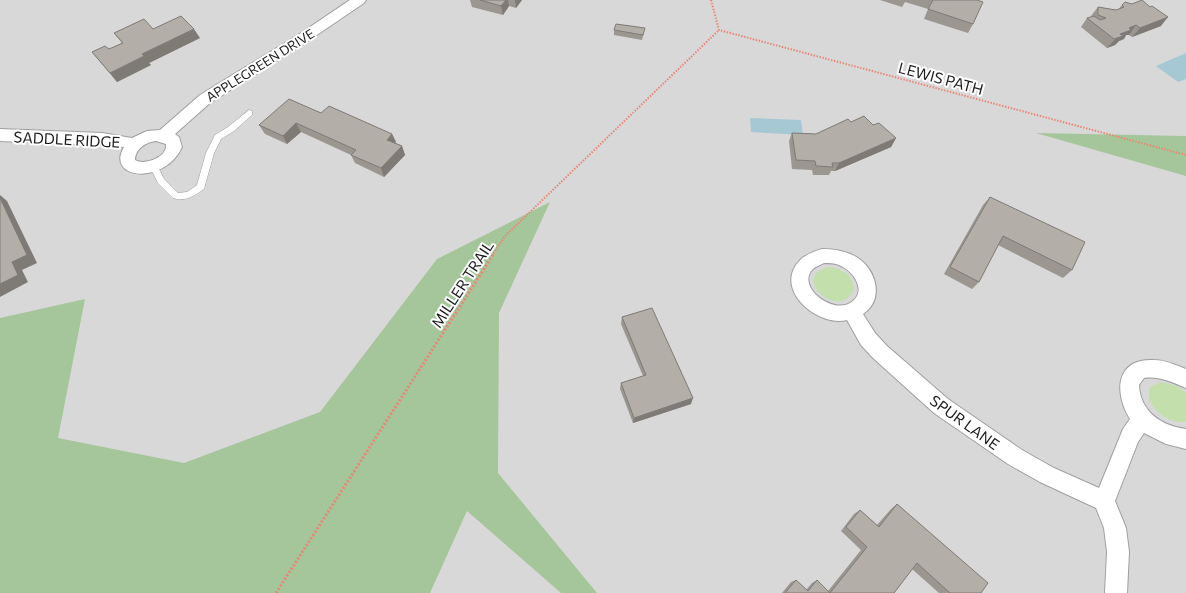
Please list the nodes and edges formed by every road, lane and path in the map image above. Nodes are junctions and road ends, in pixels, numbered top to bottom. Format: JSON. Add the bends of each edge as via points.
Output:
{"nodes":[{"id":1,"x":359,"y":0,"type":"edge"},
{"id":2,"x":711,"y":0,"type":"edge"},
{"id":3,"x":719,"y":30,"type":"junction"},
{"id":4,"x":249,"y":113,"type":"dead end"},
{"id":5,"x":0,"y":135,"type":"edge"},
{"id":6,"x":164,"y":136,"type":"junction"},
{"id":7,"x":133,"y":145,"type":"junction"},
{"id":8,"x":1186,"y":155,"type":"edge"},
{"id":9,"x":154,"y":167,"type":"junction"},
{"id":10,"x":852,"y":311,"type":"dead end"},
{"id":11,"x":1186,"y":379,"type":"edge"},
{"id":12,"x":1143,"y":419,"type":"junction"},
{"id":13,"x":1186,"y":439,"type":"edge"},
{"id":14,"x":1104,"y":501,"type":"junction"},
{"id":15,"x":276,"y":593,"type":"edge"},
{"id":16,"x":1116,"y":593,"type":"edge"}],
"edges":[{"from":1,"to":6,"type":"street","name":"APPLEGREEN DRIVE","via":[[205,99]]},
{"from":2,"to":3,"type":"path"},
{"from":3,"to":8,"type":"path","name":"LEWIS PATH"},
{"from":3,"to":15,"type":"path","name":"MILLER TRAIL","via":[[505,236]]},
{"from":4,"to":9,"type":"lane","via":[[218,138],[210,153],[201,187],[189,196],[176,196],[161,181]]},
{"from":5,"to":7,"type":"street","name":"SADDLE RIDGE","via":[[102,139]]},
{"from":6,"to":7,"type":"street","via":[[147,137]]},
{"from":6,"to":9,"type":"street","via":[[171,139],[174,150],[163,163]]},
{"from":7,"to":9,"type":"street","via":[[127,153],[126,160],[130,165],[145,169]]},
{"from":10,"to":14,"type":"street","name":"SPUR LANE","via":[[868,339],[880,352],[970,428],[1047,475]]},
{"from":11,"to":12,"type":"street","via":[[1168,370],[1154,368],[1143,369],[1134,375],[1129,384],[1129,395]]},
{"from":12,"to":13,"type":"street","via":[[1168,436]]},
{"from":12,"to":14,"type":"street","via":[[1130,436]]},
{"from":14,"to":16,"type":"street","via":[[1115,528],[1118,552]]}]}
